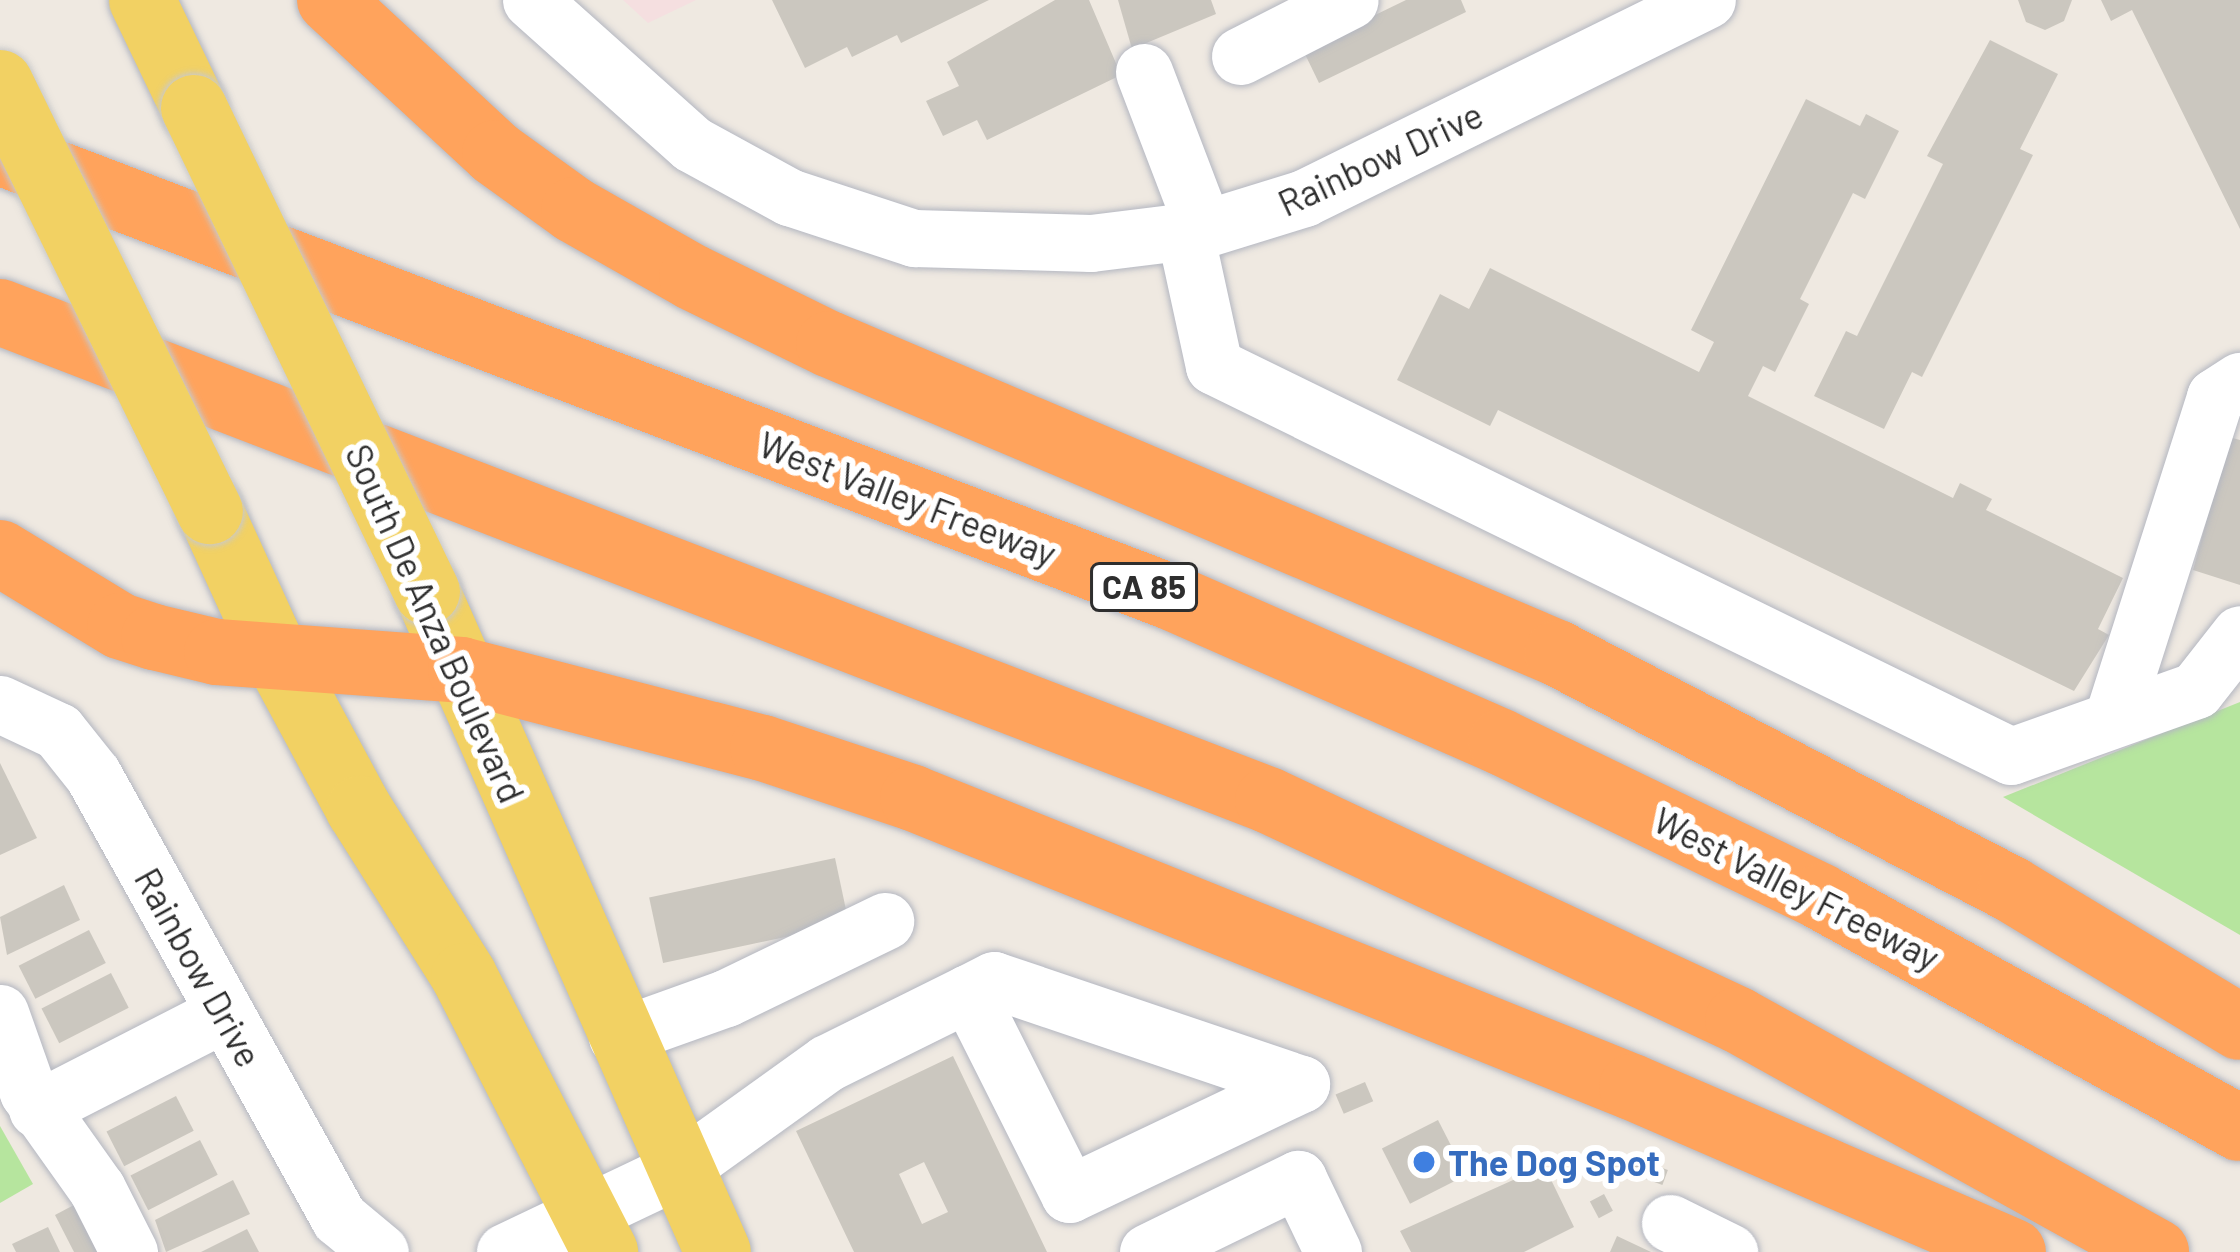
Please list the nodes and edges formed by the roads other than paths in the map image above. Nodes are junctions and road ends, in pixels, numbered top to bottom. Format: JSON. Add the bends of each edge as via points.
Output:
{"nodes":[{"id":1,"x":142,"y":0,"type":"edge"},
{"id":2,"x":330,"y":0,"type":"edge"},
{"id":3,"x":531,"y":0,"type":"edge"},
{"id":4,"x":1350,"y":0,"type":"edge"},
{"id":5,"x":1707,"y":0,"type":"edge"},
{"id":6,"x":1643,"y":14,"type":"edge"},
{"id":7,"x":1240,"y":56,"type":"dead end"},
{"id":8,"x":1144,"y":72,"type":"dead end"},
{"id":9,"x":0,"y":83,"type":"edge"},
{"id":10,"x":0,"y":152,"type":"edge"},
{"id":11,"x":1194,"y":231,"type":"junction"},
{"id":12,"x":0,"y":312,"type":"edge"},
{"id":13,"x":2240,"y":381,"type":"edge"},
{"id":14,"x":0,"y":553,"type":"edge"},
{"id":15,"x":2240,"y":634,"type":"edge"},
{"id":16,"x":276,"y":655,"type":"junction"},
{"id":17,"x":461,"y":670,"type":"junction"},
{"id":18,"x":0,"y":704,"type":"edge"},
{"id":19,"x":2114,"y":714,"type":"junction"},
{"id":20,"x":885,"y":922,"type":"dead end"},
{"id":21,"x":968,"y":993,"type":"junction"},
{"id":22,"x":0,"y":1013,"type":"edge"},
{"id":23,"x":224,"y":1013,"type":"junction"},
{"id":24,"x":2240,"y":1027,"type":"edge"},
{"id":25,"x":617,"y":1037,"type":"junction"},
{"id":26,"x":37,"y":1109,"type":"junction"},
{"id":27,"x":2240,"y":1128,"type":"edge"},
{"id":28,"x":678,"y":1170,"type":"junction"},
{"id":29,"x":1670,"y":1223,"type":"dead end"},
{"id":30,"x":596,"y":1233,"type":"edge"},
{"id":31,"x":129,"y":1252,"type":"edge"},
{"id":32,"x":380,"y":1252,"type":"edge"},
{"id":33,"x":506,"y":1252,"type":"edge"},
{"id":34,"x":718,"y":1252,"type":"edge"},
{"id":35,"x":1148,"y":1252,"type":"edge"},
{"id":36,"x":1333,"y":1252,"type":"edge"},
{"id":37,"x":1729,"y":1252,"type":"edge"},
{"id":38,"x":2013,"y":1252,"type":"edge"},
{"id":39,"x":2156,"y":1252,"type":"edge"}],
"edges":[{"from":1,"to":17,"type":"main road","name":"South De Anza Boulevard","bridge":true},
{"from":2,"to":24,"type":"highway","via":[[495,153],[574,210],[692,277],[829,344],[1557,653],[2011,889]]},
{"from":3,"to":11,"type":"street","name":"Rainbow Drive","via":[[692,144],[789,197],[914,238],[1091,243]]},
{"from":4,"to":7,"type":"street"},
{"from":5,"to":6,"type":"street","name":"Rainbow Drive"},
{"from":6,"to":11,"type":"street","name":"Rainbow Drive","via":[[1304,198]]},
{"from":8,"to":11,"type":"street"},
{"from":9,"to":16,"type":"main road","bridge":true},
{"from":10,"to":27,"type":"highway","name":"West Valley Freeway","number":"CA 85","via":[[1192,606],[1502,742],[1821,897]]},
{"from":11,"to":19,"type":"street","via":[[1214,366],[2012,757]]},
{"from":12,"to":39,"type":"highway","via":[[1268,800],[1738,1020]]},
{"from":13,"to":19,"type":"street","via":[[2215,397]]},
{"from":14,"to":16,"type":"highway","via":[[120,626],[217,652]]},
{"from":15,"to":19,"type":"street","via":[[2195,690]]},
{"from":16,"to":17,"type":"highway"},
{"from":16,"to":30,"type":"main road","via":[[369,826],[464,976]]},
{"from":17,"to":25,"type":"main road","name":"South De Anza Boulevard"},
{"from":17,"to":38,"type":"highway","via":[[763,748],[914,798],[1654,1096]]},
{"from":18,"to":23,"type":"street","name":"Rainbow Drive","via":[[58,731],[93,775]]},
{"from":20,"to":25,"type":"street","via":[[726,998]]},
{"from":21,"to":21,"type":"street","via":[[994,980],[1301,1084],[1069,1194]]},
{"from":21,"to":28,"type":"street","via":[[826,1063]]},
{"from":22,"to":26,"type":"street"},
{"from":23,"to":26,"type":"street"},
{"from":23,"to":32,"type":"street","name":"Rainbow Drive","via":[[339,1217]]},
{"from":25,"to":28,"type":"main road","name":"South De Anza Boulevard"},
{"from":26,"to":31,"type":"street","via":[[97,1189]]},
{"from":28,"to":30,"type":"street"},
{"from":28,"to":34,"type":"main road","name":"South De Anza Boulevard"},
{"from":29,"to":37,"type":"street"},
{"from":30,"to":33,"type":"street"},
{"from":35,"to":36,"type":"street","via":[[1298,1180]]}]}
